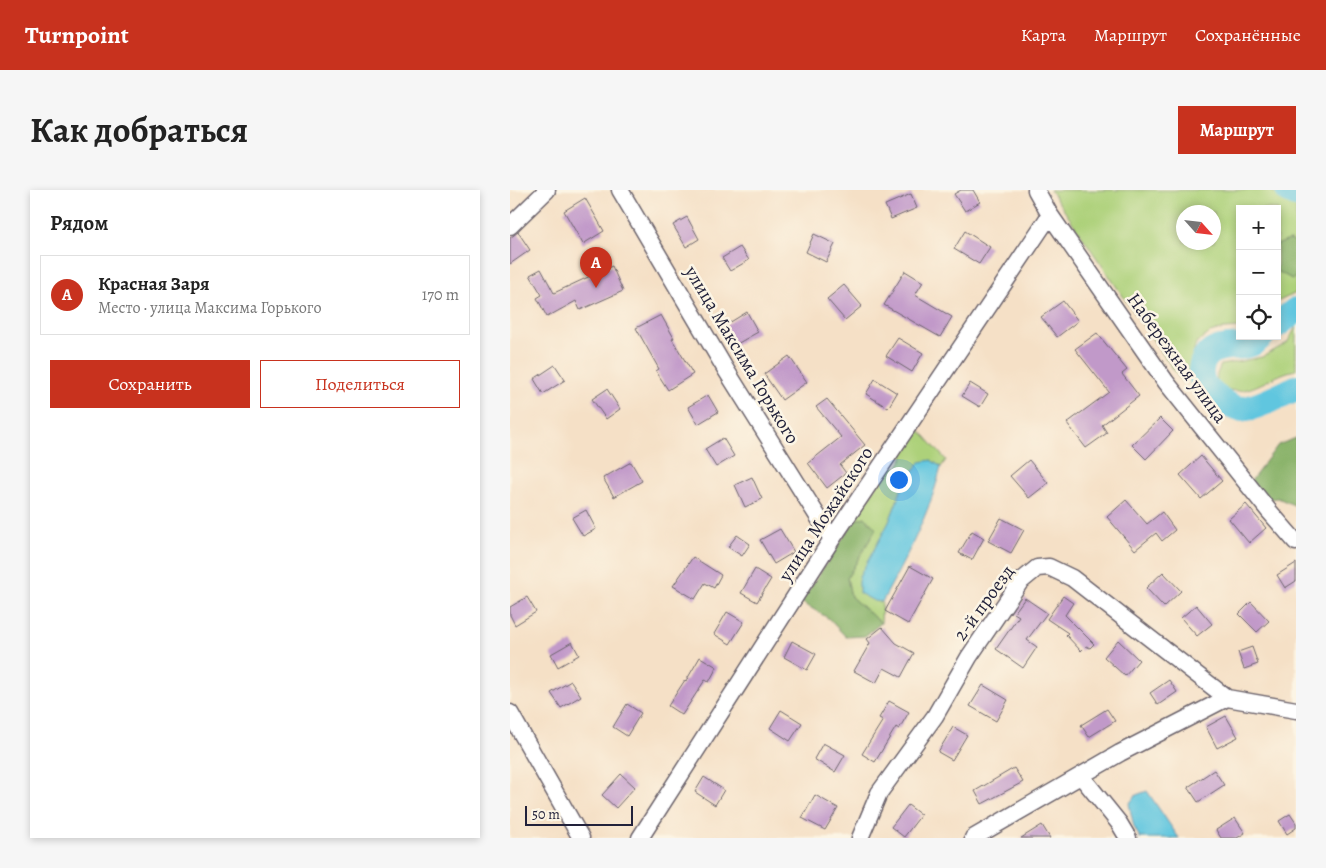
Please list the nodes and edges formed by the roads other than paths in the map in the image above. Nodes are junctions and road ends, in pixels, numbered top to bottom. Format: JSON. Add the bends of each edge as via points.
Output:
{"nodes":[{"id":1,"x":547,"y":190,"type":"edge"},
{"id":2,"x":620,"y":190,"type":"edge"},
{"id":3,"x":1036,"y":190,"type":"edge"},
{"id":4,"x":1050,"y":215,"type":"junction"},
{"id":5,"x":510,"y":226,"type":"edge"},
{"id":6,"x":832,"y":539,"type":"junction"},
{"id":7,"x":1296,"y":542,"type":"edge"},
{"id":8,"x":1227,"y":698,"type":"junction"},
{"id":9,"x":1296,"y":710,"type":"edge"},
{"id":10,"x":510,"y":713,"type":"edge"},
{"id":11,"x":1080,"y":776,"type":"junction"},
{"id":12,"x":581,"y":838,"type":"edge"},
{"id":13,"x":640,"y":838,"type":"edge"},
{"id":14,"x":860,"y":838,"type":"edge"},
{"id":15,"x":973,"y":838,"type":"edge"},
{"id":16,"x":1128,"y":838,"type":"edge"}],
"edges":[{"from":1,"to":5,"type":"street"},
{"from":2,"to":6,"type":"street","name":"улица Максима Горького","via":[[726,370]]},
{"from":3,"to":4,"type":"street","name":"Набережная улица"},
{"from":4,"to":6,"type":"street","name":"улица Можайского"},
{"from":4,"to":7,"type":"street","name":"Набережная улица","via":[[1166,382]]},
{"from":6,"to":13,"type":"street","name":"улица Можайского"},
{"from":8,"to":9,"type":"street","name":"2-й проезд"},
{"from":8,"to":11,"type":"street"},
{"from":8,"to":14,"type":"street","name":"2-й проезд","via":[[1072,578],[1049,567],[1037,568],[1020,582],[969,657],[935,716],[879,793]]},
{"from":10,"to":12,"type":"street"},
{"from":11,"to":15,"type":"street"},
{"from":11,"to":16,"type":"street"}]}
